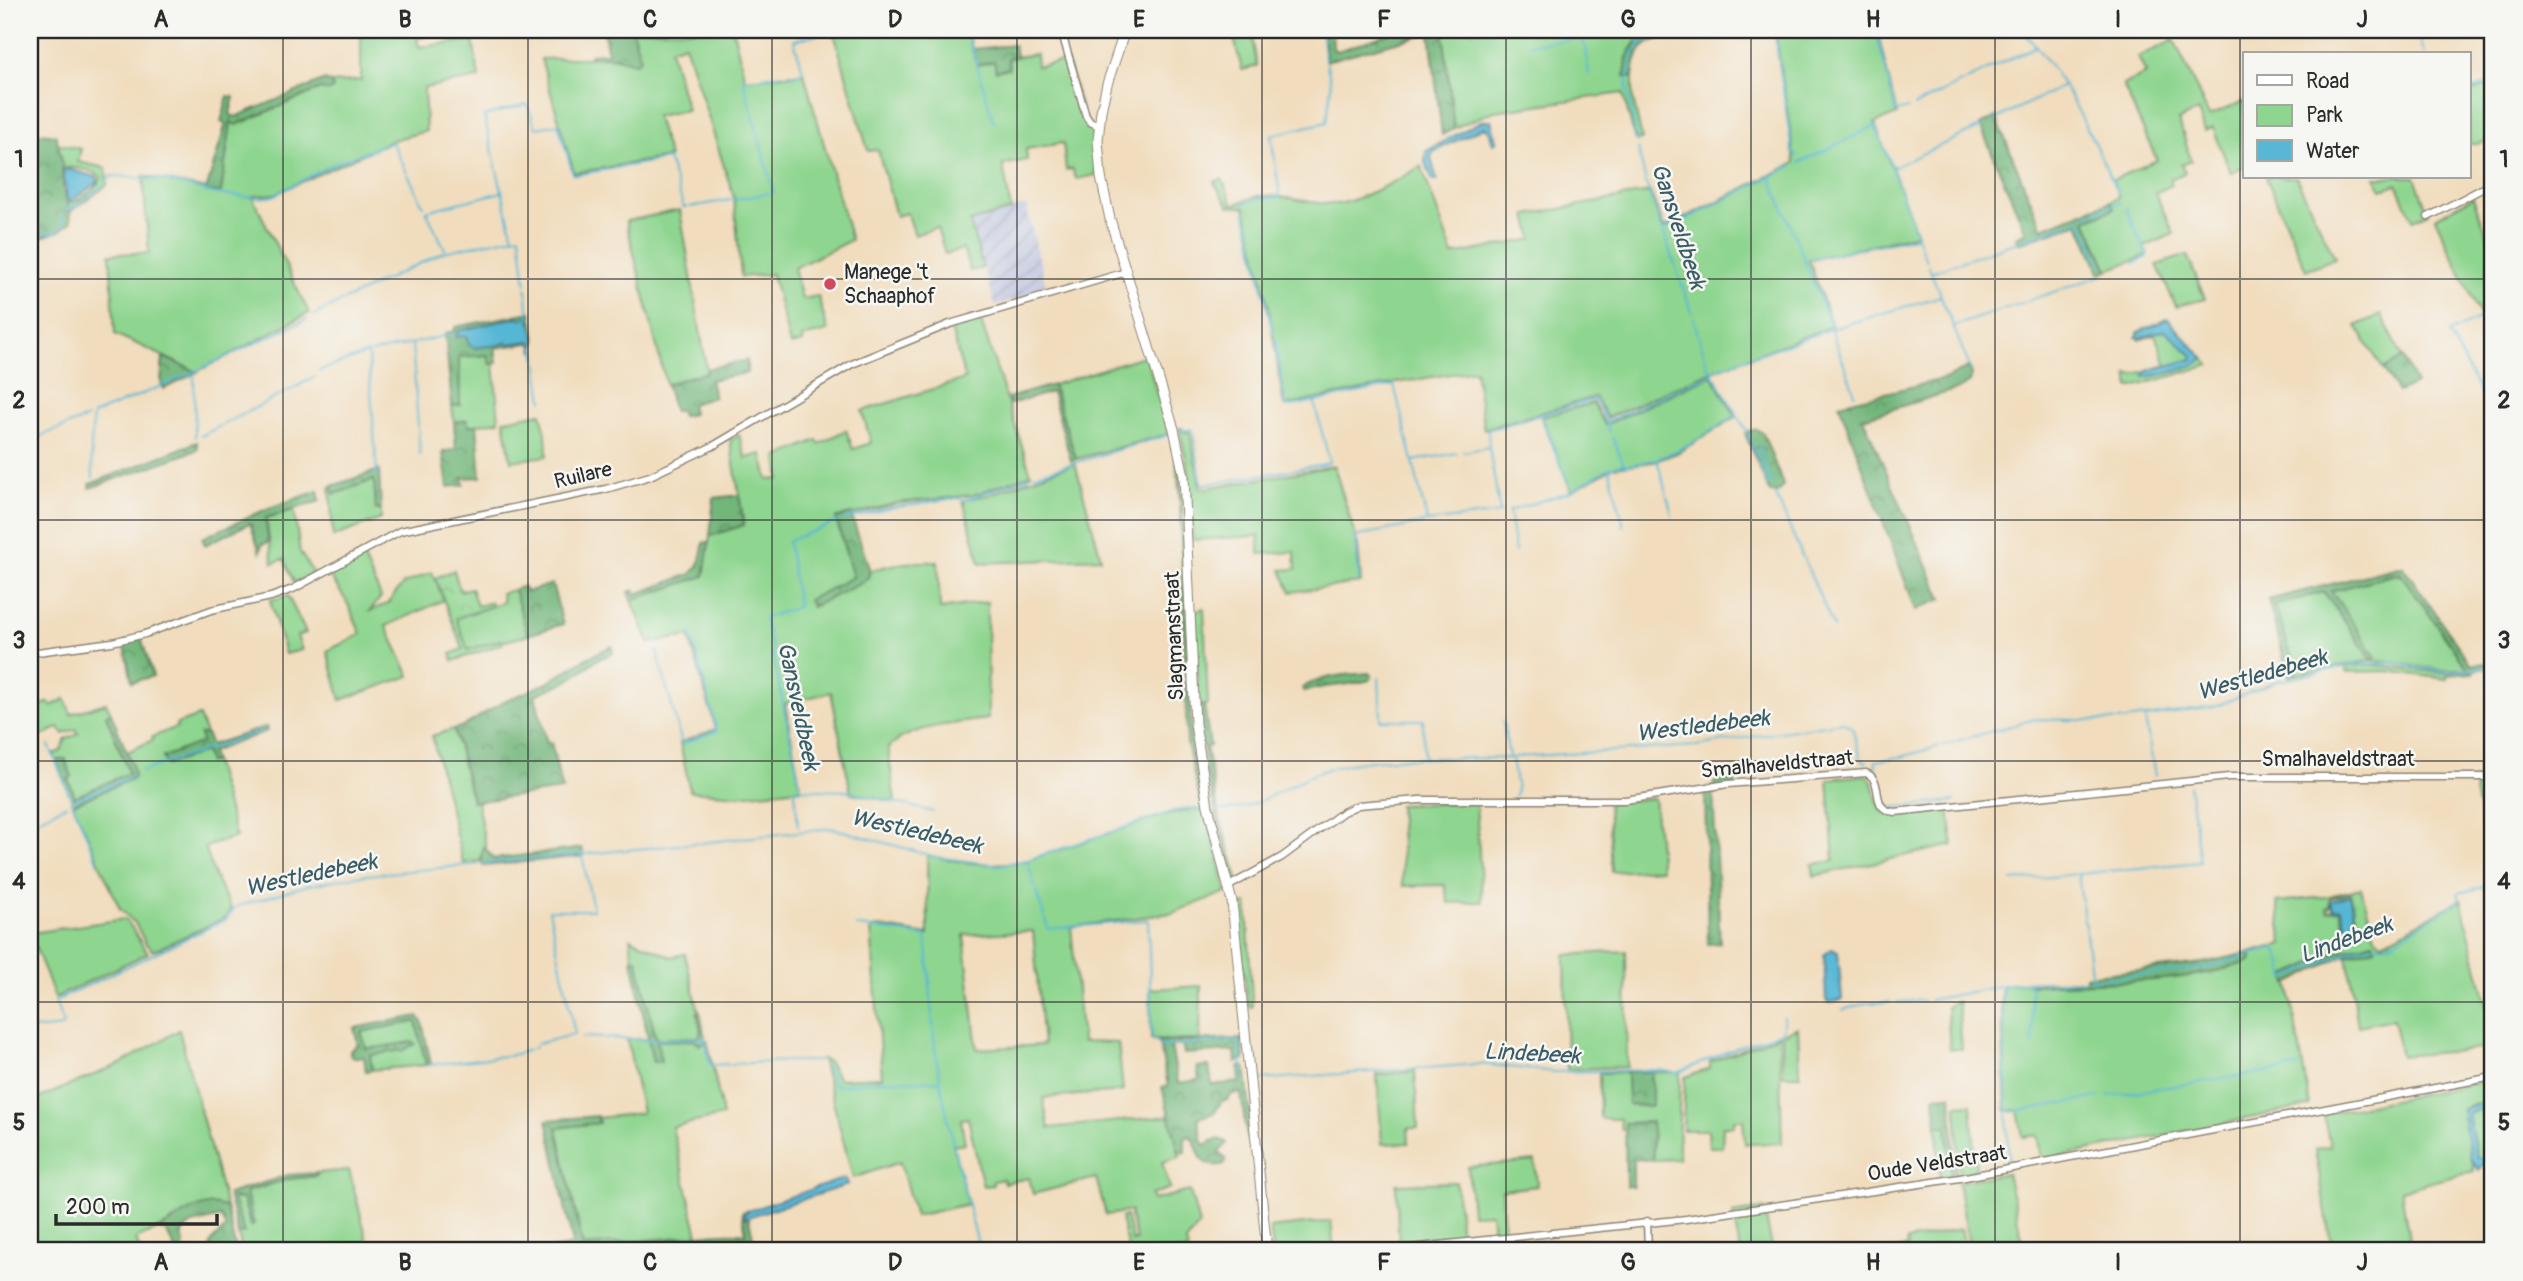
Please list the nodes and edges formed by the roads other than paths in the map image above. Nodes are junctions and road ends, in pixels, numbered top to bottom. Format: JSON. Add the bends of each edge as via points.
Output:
{"nodes":[{"id":1,"x":1061,"y":30,"type":"edge"},
{"id":2,"x":1125,"y":30,"type":"edge"},
{"id":3,"x":1099,"y":126,"type":"junction"},
{"id":4,"x":2493,"y":183,"type":"edge"},
{"id":5,"x":2428,"y":217,"type":"dead end"},
{"id":6,"x":1126,"y":272,"type":"junction"},
{"id":7,"x":30,"y":653,"type":"edge"},
{"id":8,"x":2493,"y":777,"type":"edge"},
{"id":9,"x":1229,"y":886,"type":"junction"},
{"id":10,"x":2493,"y":1077,"type":"edge"},
{"id":11,"x":1647,"y":1222,"type":"junction"},
{"id":12,"x":1268,"y":1251,"type":"edge"},
{"id":13,"x":1381,"y":1251,"type":"edge"},
{"id":14,"x":1648,"y":1251,"type":"edge"}],
"edges":[{"from":1,"to":3,"type":"street","via":[[1086,116]]},
{"from":2,"to":3,"type":"main road","name":"Slagmanstraat"},
{"from":3,"to":6,"type":"main road","name":"Slagmanstraat","via":[[1103,190]]},
{"from":4,"to":5,"type":"street"},
{"from":6,"to":7,"type":"street","name":"Ruilare","via":[[950,324],[852,364],[713,446],[650,476],[400,531],[271,597],[211,610],[112,642]]},
{"from":6,"to":9,"type":"main road","name":"Slagmanstraat","via":[[1184,476],[1195,731]]},
{"from":8,"to":9,"type":"street","name":"Smalhaveldstraat","via":[[2229,777],[1895,811],[1881,807],[1874,779],[1866,773],[1728,784],[1625,800],[1382,803],[1350,807],[1282,857]]},
{"from":9,"to":12,"type":"main road","name":"Slagmanstraat"},
{"from":10,"to":11,"type":"street","name":"Oude Veldstraat","via":[[1960,1178]]},
{"from":11,"to":13,"type":"street","name":"Oude Veldstraat"},
{"from":11,"to":14,"type":"street"}]}
